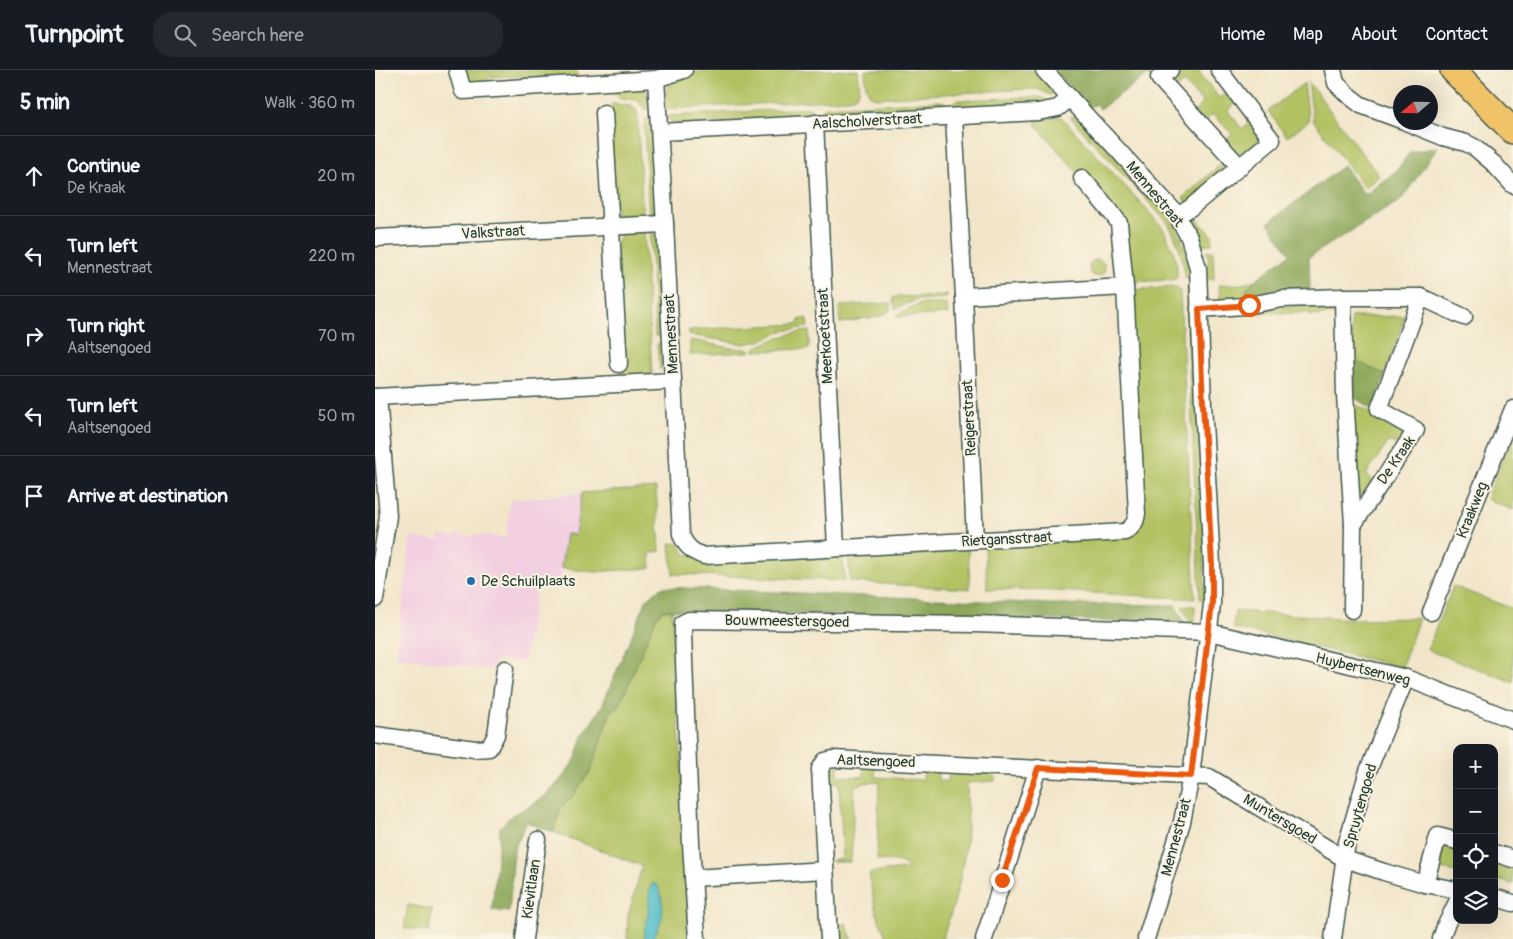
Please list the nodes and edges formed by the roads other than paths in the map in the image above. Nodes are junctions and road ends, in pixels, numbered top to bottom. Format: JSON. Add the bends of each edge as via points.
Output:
{"nodes":[{"id":1,"x":457,"y":70,"type":"edge"},
{"id":2,"x":684,"y":70,"type":"edge"},
{"id":3,"x":1044,"y":70,"type":"edge"},
{"id":4,"x":1170,"y":70,"type":"edge"},
{"id":5,"x":1219,"y":70,"type":"edge"},
{"id":6,"x":1333,"y":70,"type":"edge"},
{"id":7,"x":1345,"y":70,"type":"edge"},
{"id":8,"x":1453,"y":70,"type":"edge"},
{"id":9,"x":604,"y":75,"type":"edge"},
{"id":10,"x":656,"y":79,"type":"junction"},
{"id":11,"x":1348,"y":95,"type":"junction"},
{"id":12,"x":1069,"y":98,"type":"junction"},
{"id":13,"x":604,"y":113,"type":"dead end"},
{"id":14,"x":953,"y":117,"type":"junction"},
{"id":15,"x":1393,"y":117,"type":"edge"},
{"id":16,"x":815,"y":124,"type":"junction"},
{"id":17,"x":1426,"y":130,"type":"edge"},
{"id":18,"x":1513,"y":131,"type":"edge"},
{"id":19,"x":661,"y":132,"type":"junction"},
{"id":20,"x":1239,"y":166,"type":"junction"},
{"id":21,"x":1082,"y":178,"type":"dead end"},
{"id":22,"x":1513,"y":184,"type":"edge"},
{"id":23,"x":1177,"y":216,"type":"junction"},
{"id":24,"x":665,"y":224,"type":"junction"},
{"id":25,"x":611,"y":226,"type":"junction"},
{"id":26,"x":375,"y":238,"type":"edge"},
{"id":27,"x":1125,"y":286,"type":"junction"},
{"id":28,"x":964,"y":296,"type":"junction"},
{"id":29,"x":1421,"y":296,"type":"junction"},
{"id":30,"x":1343,"y":298,"type":"junction"},
{"id":31,"x":1199,"y":309,"type":"junction"},
{"id":32,"x":1464,"y":317,"type":"dead end"},
{"id":33,"x":619,"y":364,"type":"dead end"},
{"id":34,"x":673,"y":381,"type":"junction"},
{"id":35,"x":377,"y":397,"type":"edge"},
{"id":36,"x":1513,"y":408,"type":"edge"},
{"id":37,"x":381,"y":516,"type":"edge"},
{"id":38,"x":1353,"y":525,"type":"junction"},
{"id":39,"x":975,"y":540,"type":"junction"},
{"id":40,"x":836,"y":548,"type":"junction"},
{"id":41,"x":375,"y":598,"type":"edge"},
{"id":42,"x":1352,"y":610,"type":"dead end"},
{"id":43,"x":1431,"y":612,"type":"dead end"},
{"id":44,"x":1209,"y":632,"type":"junction"},
{"id":45,"x":505,"y":669,"type":"dead end"},
{"id":46,"x":1405,"y":678,"type":"junction"},
{"id":47,"x":1513,"y":720,"type":"edge"},
{"id":48,"x":375,"y":735,"type":"edge"},
{"id":49,"x":1038,"y":768,"type":"junction"},
{"id":50,"x":1191,"y":776,"type":"junction"},
{"id":51,"x":538,"y":840,"type":"dead end"},
{"id":52,"x":1453,"y":841,"type":"edge"},
{"id":53,"x":1498,"y":854,"type":"edge"},
{"id":54,"x":1345,"y":859,"type":"junction"},
{"id":55,"x":1513,"y":859,"type":"edge"},
{"id":56,"x":825,"y":870,"type":"junction"},
{"id":57,"x":693,"y":878,"type":"junction"},
{"id":58,"x":1425,"y":884,"type":"junction"},
{"id":59,"x":1453,"y":889,"type":"edge"},
{"id":60,"x":1498,"y":898,"type":"edge"},
{"id":61,"x":1513,"y":903,"type":"edge"},
{"id":62,"x":1453,"y":910,"type":"edge"},
{"id":63,"x":524,"y":939,"type":"edge"},
{"id":64,"x":697,"y":939,"type":"edge"},
{"id":65,"x":829,"y":939,"type":"edge"},
{"id":66,"x":984,"y":939,"type":"edge"},
{"id":67,"x":1145,"y":939,"type":"edge"},
{"id":68,"x":1333,"y":939,"type":"edge"},
{"id":69,"x":1441,"y":939,"type":"edge"}],
"edges":[{"from":1,"to":9,"type":"street","via":[[463,91]]},
{"from":2,"to":10,"type":"street"},
{"from":3,"to":12,"type":"street","name":"Mennestraat"},
{"from":4,"to":20,"type":"street","via":[[1159,78]]},
{"from":5,"to":20,"type":"street","via":[[1271,140]]},
{"from":6,"to":11,"type":"street","via":[[1336,83]]},
{"from":7,"to":11,"type":"street"},
{"from":8,"to":18,"type":"main road"},
{"from":9,"to":10,"type":"street"},
{"from":10,"to":19,"type":"street","name":"Mennestraat"},
{"from":11,"to":15,"type":"street","via":[[1361,105]]},
{"from":12,"to":14,"type":"street","name":"Aalscholverstraat","via":[[1058,108],[1049,110]]},
{"from":12,"to":23,"type":"street","name":"Mennestraat"},
{"from":13,"to":25,"type":"street"},
{"from":14,"to":16,"type":"street","name":"Aalscholverstraat"},
{"from":14,"to":28,"type":"street","name":"Reigerstraat"},
{"from":16,"to":19,"type":"street","name":"Aalscholverstraat"},
{"from":16,"to":40,"type":"street","name":"Meerkoetstraat"},
{"from":17,"to":22,"type":"street","via":[[1474,147]]},
{"from":19,"to":24,"type":"street","name":"Mennestraat"},
{"from":20,"to":23,"type":"street"},
{"from":21,"to":27,"type":"street","name":"Rietgansstraat","via":[[1119,223]]},
{"from":23,"to":31,"type":"street","name":"Mennestraat","via":[[1194,252]]},
{"from":24,"to":25,"type":"street","name":"Valkstraat"},
{"from":24,"to":34,"type":"street","name":"Mennestraat"},
{"from":25,"to":26,"type":"street","name":"Valkstraat"},
{"from":25,"to":33,"type":"street"},
{"from":27,"to":28,"type":"street"},
{"from":27,"to":39,"type":"street","name":"Rietgansstraat","via":[[1136,522],[1125,532]]},
{"from":28,"to":39,"type":"street","name":"Reigerstraat"},
{"from":29,"to":30,"type":"street"},
{"from":29,"to":32,"type":"street"},
{"from":29,"to":38,"type":"street","name":"De Kraak","via":[[1379,409],[1416,430]]},
{"from":30,"to":31,"type":"street","via":[[1282,299]]},
{"from":30,"to":38,"type":"street"},
{"from":31,"to":44,"type":"street","name":"Mennestraat","via":[[1212,565]]},
{"from":34,"to":35,"type":"street","name":"Mennestraat"},
{"from":34,"to":40,"type":"street","name":"Rietgansstraat","via":[[681,534],[691,550],[704,556]]},
{"from":35,"to":37,"type":"street"},
{"from":36,"to":43,"type":"street","name":"Kraakweg"},
{"from":37,"to":41,"type":"street"},
{"from":38,"to":42,"type":"street"},
{"from":39,"to":40,"type":"street","name":"Rietgansstraat"},
{"from":44,"to":46,"type":"street","name":"Huybertsenweg"},
{"from":44,"to":50,"type":"street","name":"Mennestraat"},
{"from":44,"to":57,"type":"street","name":"Bouwmeestersgoed","via":[[975,624],[689,620],[683,623]]},
{"from":45,"to":48,"type":"street","via":[[496,735],[489,748],[475,749]]},
{"from":46,"to":47,"type":"street","name":"Huybertsenweg"},
{"from":46,"to":54,"type":"street","name":"Spruytengoed","via":[[1369,771],[1347,842]]},
{"from":49,"to":50,"type":"street","name":"Aaltsengoed"},
{"from":49,"to":56,"type":"street","name":"Aaltsengoed","via":[[825,761],[820,769]]},
{"from":49,"to":66,"type":"street"},
{"from":50,"to":54,"type":"street","name":"Muntersgoed","via":[[1209,777]]},
{"from":50,"to":67,"type":"street","name":"Mennestraat","via":[[1183,822]]},
{"from":51,"to":63,"type":"street","name":"Kievitlaan"},
{"from":52,"to":58,"type":"street","via":[[1439,836]]},
{"from":53,"to":55,"type":"street"},
{"from":54,"to":58,"type":"street","name":"Muntersgoed"},
{"from":54,"to":68,"type":"street","name":"Spruytengoed"},
{"from":56,"to":57,"type":"street"},
{"from":56,"to":65,"type":"street","name":"Aaltsengoed"},
{"from":57,"to":64,"type":"street","name":"Bouwmeestersgoed"},
{"from":58,"to":59,"type":"street","name":"Muntersgoed"},
{"from":60,"to":61,"type":"street"},
{"from":62,"to":69,"type":"street"}]}
